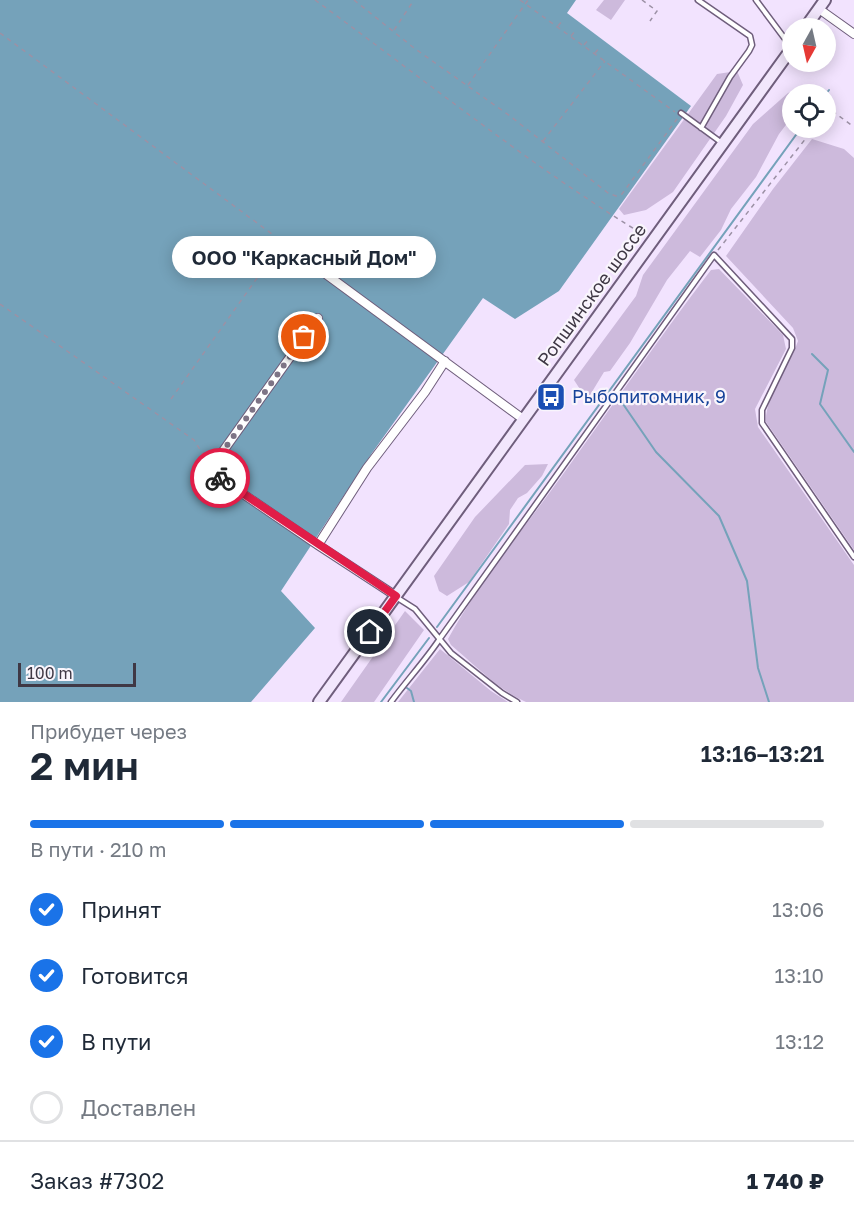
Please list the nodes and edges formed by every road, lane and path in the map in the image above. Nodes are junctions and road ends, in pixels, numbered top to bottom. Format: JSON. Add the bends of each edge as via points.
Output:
{"nodes":[{"id":1,"x":315,"y":0,"type":"edge"},
{"id":2,"x":354,"y":0,"type":"edge"},
{"id":3,"x":414,"y":0,"type":"edge"},
{"id":4,"x":520,"y":0,"type":"edge"},
{"id":5,"x":642,"y":0,"type":"edge"},
{"id":6,"x":698,"y":0,"type":"edge"},
{"id":7,"x":756,"y":0,"type":"edge"},
{"id":8,"x":526,"y":2,"type":"edge"},
{"id":9,"x":822,"y":4,"type":"edge"},
{"id":10,"x":812,"y":18,"type":"edge"},
{"id":11,"x":563,"y":20,"type":"dead end"},
{"id":12,"x":650,"y":21,"type":"dead end"},
{"id":13,"x":559,"y":26,"type":"junction"},
{"id":14,"x":394,"y":30,"type":"junction"},
{"id":15,"x":576,"y":30,"type":"dead end"},
{"id":16,"x":0,"y":33,"type":"edge"},
{"id":17,"x":854,"y":34,"type":"edge"},
{"id":18,"x":572,"y":36,"type":"junction"},
{"id":19,"x":782,"y":38,"type":"edge"},
{"id":20,"x":589,"y":39,"type":"dead end"},
{"id":21,"x":584,"y":45,"type":"junction"},
{"id":22,"x":600,"y":47,"type":"dead end"},
{"id":23,"x":595,"y":53,"type":"junction"},
{"id":24,"x":604,"y":61,"type":"junction"},
{"id":25,"x":782,"y":61,"type":"edge"},
{"id":26,"x":468,"y":86,"type":"junction"},
{"id":27,"x":681,"y":113,"type":"junction"},
{"id":28,"x":836,"y":113,"type":"edge"},
{"id":29,"x":854,"y":127,"type":"edge"},
{"id":30,"x":701,"y":128,"type":"junction"},
{"id":31,"x":806,"y":138,"type":"edge"},
{"id":32,"x":543,"y":141,"type":"junction"},
{"id":33,"x":722,"y":143,"type":"junction"},
{"id":34,"x":652,"y":240,"type":"junction"},
{"id":35,"x":283,"y":242,"type":"junction"},
{"id":36,"x":714,"y":255,"type":"junction"},
{"id":37,"x":324,"y":272,"type":"joint"},
{"id":38,"x":0,"y":304,"type":"edge"},
{"id":39,"x":318,"y":318,"type":"dead end"},
{"id":40,"x":445,"y":361,"type":"junction"},
{"id":41,"x":171,"y":399,"type":"dead end"},
{"id":42,"x":523,"y":419,"type":"junction"},
{"id":43,"x":211,"y":468,"type":"junction"},
{"id":44,"x":318,"y":545,"type":"junction"},
{"id":45,"x":854,"y":557,"type":"edge"},
{"id":46,"x":396,"y":596,"type":"junction"},
{"id":47,"x":440,"y":640,"type":"junction"},
{"id":48,"x":319,"y":702,"type":"edge"},
{"id":49,"x":391,"y":702,"type":"edge"},
{"id":50,"x":517,"y":702,"type":"edge"}],
"edges":[{"from":1,"to":34,"type":"path","via":[[542,169]]},
{"from":2,"to":14,"type":"path"},
{"from":3,"to":14,"type":"path"},
{"from":4,"to":8,"type":"path"},
{"from":5,"to":12,"type":"path","via":[[657,11]]},
{"from":6,"to":30,"type":"lane","via":[[752,41]]},
{"from":7,"to":19,"type":"lane"},
{"from":8,"to":13,"type":"path"},
{"from":8,"to":26,"type":"path"},
{"from":9,"to":10,"type":"main road"},
{"from":9,"to":17,"type":"street"},
{"from":11,"to":13,"type":"path"},
{"from":13,"to":18,"type":"path"},
{"from":14,"to":26,"type":"path"},
{"from":15,"to":18,"type":"path"},
{"from":16,"to":35,"type":"path"},
{"from":18,"to":21,"type":"path"},
{"from":20,"to":21,"type":"path"},
{"from":21,"to":23,"type":"path"},
{"from":22,"to":23,"type":"path"},
{"from":23,"to":24,"type":"path"},
{"from":24,"to":27,"type":"path","via":[[674,112]]},
{"from":24,"to":32,"type":"path"},
{"from":25,"to":33,"type":"main road","name":"Ропшинское шоссе"},
{"from":26,"to":32,"type":"path"},
{"from":27,"to":30,"type":"lane"},
{"from":27,"to":32,"type":"path","via":[[622,194],[616,196]]},
{"from":28,"to":29,"type":"path"},
{"from":30,"to":33,"type":"lane"},
{"from":31,"to":36,"type":"path"},
{"from":33,"to":34,"type":"main road","name":"Ропшинское шоссе"},
{"from":34,"to":42,"type":"main road","name":"Ропшинское шоссе"},
{"from":35,"to":37,"type":"path"},
{"from":35,"to":41,"type":"path"},
{"from":36,"to":45,"type":"lane","via":[[792,339],[792,348],[762,410],[762,423]]},
{"from":36,"to":47,"type":"lane"},
{"from":37,"to":40,"type":"street"},
{"from":38,"to":43,"type":"path","via":[[194,440]]},
{"from":39,"to":43,"type":"street"},
{"from":40,"to":42,"type":"street"},
{"from":40,"to":44,"type":"street","via":[[367,468]]},
{"from":42,"to":46,"type":"main road","name":"Ропшинское шоссе"},
{"from":43,"to":44,"type":"street","via":[[211,472]]},
{"from":44,"to":46,"type":"street"},
{"from":46,"to":47,"type":"lane","via":[[415,609]]},
{"from":46,"to":48,"type":"main road","name":"Ропшинское шоссе"},
{"from":47,"to":49,"type":"lane"},
{"from":47,"to":50,"type":"lane"}]}
